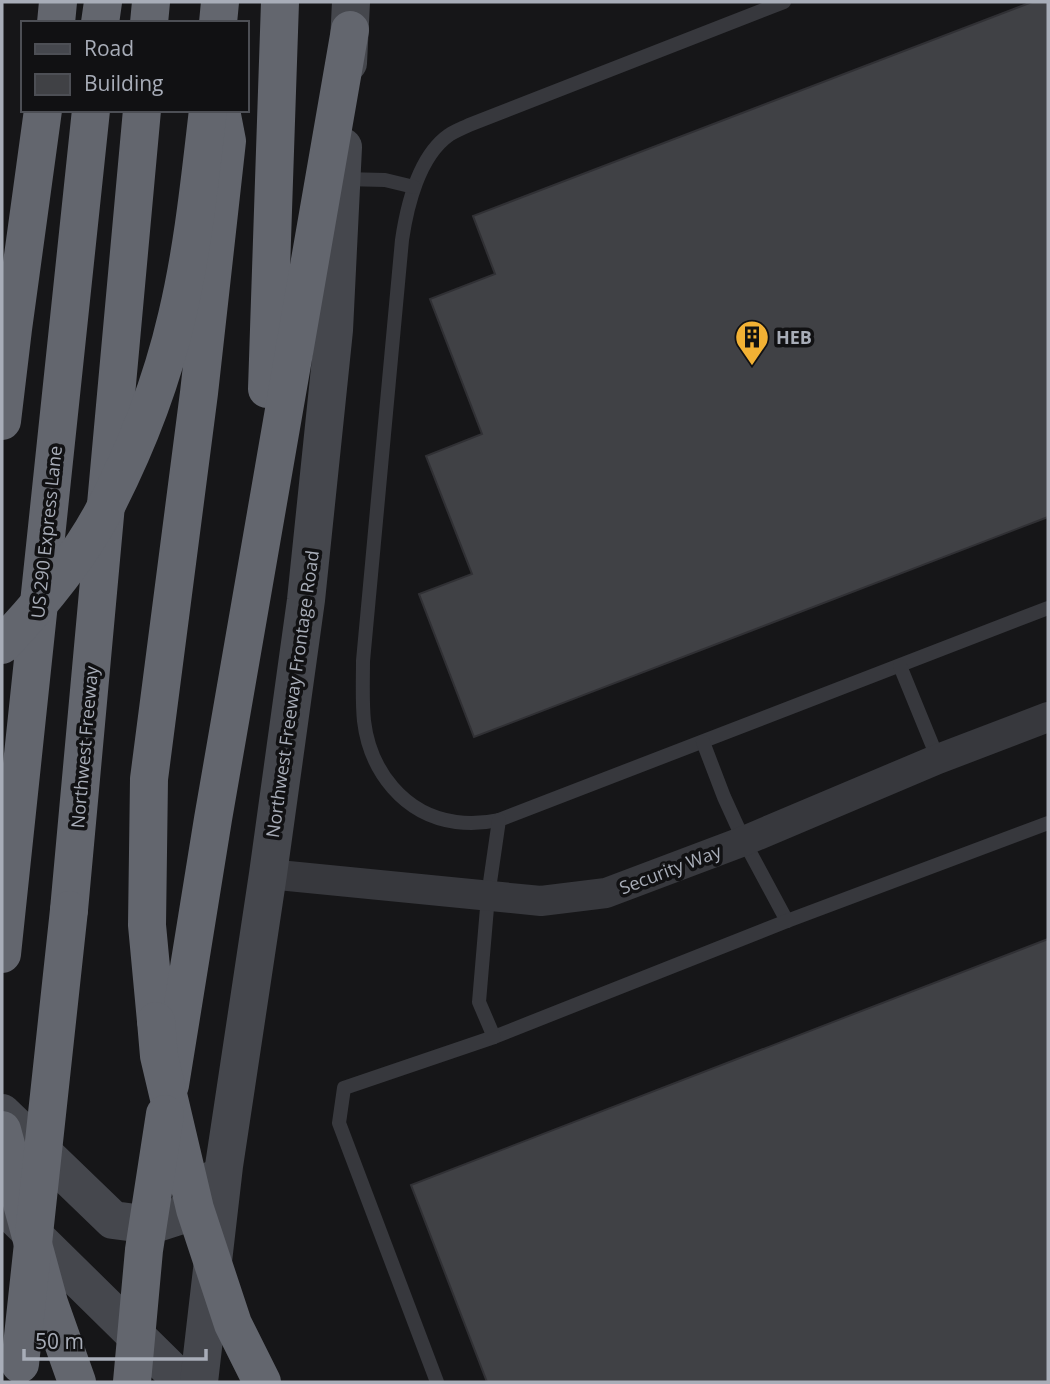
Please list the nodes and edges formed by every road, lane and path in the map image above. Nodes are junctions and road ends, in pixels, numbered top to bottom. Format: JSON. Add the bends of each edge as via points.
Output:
{"nodes":[{"id":1,"x":58,"y":2,"type":"edge"},
{"id":2,"x":103,"y":2,"type":"edge"},
{"id":3,"x":151,"y":2,"type":"edge"},
{"id":4,"x":220,"y":2,"type":"edge"},
{"id":5,"x":280,"y":2,"type":"edge"},
{"id":6,"x":784,"y":2,"type":"edge"},
{"id":7,"x":351,"y":16,"type":"edge"},
{"id":8,"x":55,"y":21,"type":"edge"},
{"id":9,"x":100,"y":21,"type":"edge"},
{"id":10,"x":149,"y":21,"type":"edge"},
{"id":11,"x":218,"y":21,"type":"edge"},
{"id":12,"x":43,"y":112,"type":"edge"},
{"id":13,"x":91,"y":112,"type":"edge"},
{"id":14,"x":142,"y":112,"type":"edge"},
{"id":15,"x":208,"y":112,"type":"edge"},
{"id":16,"x":221,"y":112,"type":"edge"},
{"id":17,"x":341,"y":179,"type":"junction"},
{"id":18,"x":415,"y":187,"type":"junction"},
{"id":19,"x":2,"y":421,"type":"edge"},
{"id":20,"x":262,"y":531,"type":"junction"},
{"id":21,"x":1048,"y":608,"type":"edge"},
{"id":22,"x":2,"y":645,"type":"edge"},
{"id":23,"x":900,"y":666,"type":"junction"},
{"id":24,"x":1048,"y":716,"type":"edge"},
{"id":25,"x":703,"y":742,"type":"junction"},
{"id":26,"x":938,"y":760,"type":"junction"},
{"id":27,"x":499,"y":820,"type":"junction"},
{"id":28,"x":1048,"y":823,"type":"edge"},
{"id":29,"x":744,"y":841,"type":"junction"},
{"id":30,"x":268,"y":874,"type":"junction"},
{"id":31,"x":488,"y":896,"type":"junction"},
{"id":32,"x":787,"y":922,"type":"junction"},
{"id":33,"x":2,"y":954,"type":"edge"},
{"id":34,"x":494,"y":1037,"type":"junction"},
{"id":35,"x":2,"y":1113,"type":"edge"},
{"id":36,"x":2,"y":1130,"type":"edge"},
{"id":37,"x":224,"y":1166,"type":"junction"},
{"id":38,"x":2,"y":1204,"type":"edge"},
{"id":39,"x":18,"y":1382,"type":"edge"},
{"id":40,"x":77,"y":1382,"type":"edge"},
{"id":41,"x":132,"y":1382,"type":"edge"},
{"id":42,"x":183,"y":1382,"type":"edge"},
{"id":43,"x":199,"y":1382,"type":"edge"},
{"id":44,"x":262,"y":1382,"type":"edge"},
{"id":45,"x":438,"y":1382,"type":"edge"}],
"edges":[{"from":1,"to":8,"type":"highway"},
{"from":2,"to":9,"type":"highway"},
{"from":3,"to":10,"type":"highway"},
{"from":4,"to":11,"type":"highway"},
{"from":5,"to":20,"type":"highway"},
{"from":6,"to":18,"type":"lane","via":[[448,135]]},
{"from":7,"to":17,"type":"main road","name":"Northwest Freeway Frontage Road"},
{"from":7,"to":20,"type":"highway"},
{"from":12,"to":19,"type":"highway"},
{"from":13,"to":33,"type":"highway","name":"US 290 Express Lane"},
{"from":14,"to":39,"type":"highway","name":"Northwest Freeway","bridge":true,"via":[[69,910]]},
{"from":15,"to":22,"type":"highway","bridge":true,"via":[[178,313],[154,396],[101,516],[51,590]]},
{"from":16,"to":44,"type":"highway","bridge":true,"via":[[227,141],[200,393],[149,779],[147,925],[159,1056],[195,1209],[233,1324]]},
{"from":17,"to":18,"type":"lane","via":[[385,180]]},
{"from":17,"to":30,"type":"main road","name":"Northwest Freeway Frontage Road","via":[[334,330],[306,600]]},
{"from":18,"to":27,"type":"lane","via":[[405,219],[363,661],[365,723],[386,781],[412,806],[455,822]]},
{"from":20,"to":41,"type":"highway","bridge":true,"via":[[144,1250]]},
{"from":21,"to":23,"type":"lane"},
{"from":23,"to":25,"type":"lane"},
{"from":23,"to":26,"type":"lane"},
{"from":24,"to":26,"type":"street","name":"Security Way"},
{"from":25,"to":27,"type":"lane"},
{"from":25,"to":29,"type":"lane"},
{"from":26,"to":29,"type":"street","name":"Security Way"},
{"from":27,"to":31,"type":"lane"},
{"from":28,"to":32,"type":"lane"},
{"from":29,"to":31,"type":"street","name":"Security Way","via":[[606,893],[541,901]]},
{"from":29,"to":32,"type":"lane"},
{"from":30,"to":31,"type":"street","name":"Security Way"},
{"from":30,"to":37,"type":"main road","name":"Northwest Freeway Frontage Road"},
{"from":31,"to":34,"type":"lane","via":[[479,1002]]},
{"from":32,"to":34,"type":"lane"},
{"from":34,"to":45,"type":"lane","via":[[344,1088],[339,1123]]},
{"from":35,"to":37,"type":"main road","via":[[113,1220],[151,1225],[182,1215]]},
{"from":36,"to":40,"type":"highway","bridge":true,"via":[[49,1303]]},
{"from":37,"to":43,"type":"main road","name":"Northwest Freeway Frontage Road"},
{"from":38,"to":42,"type":"main road"}]}
